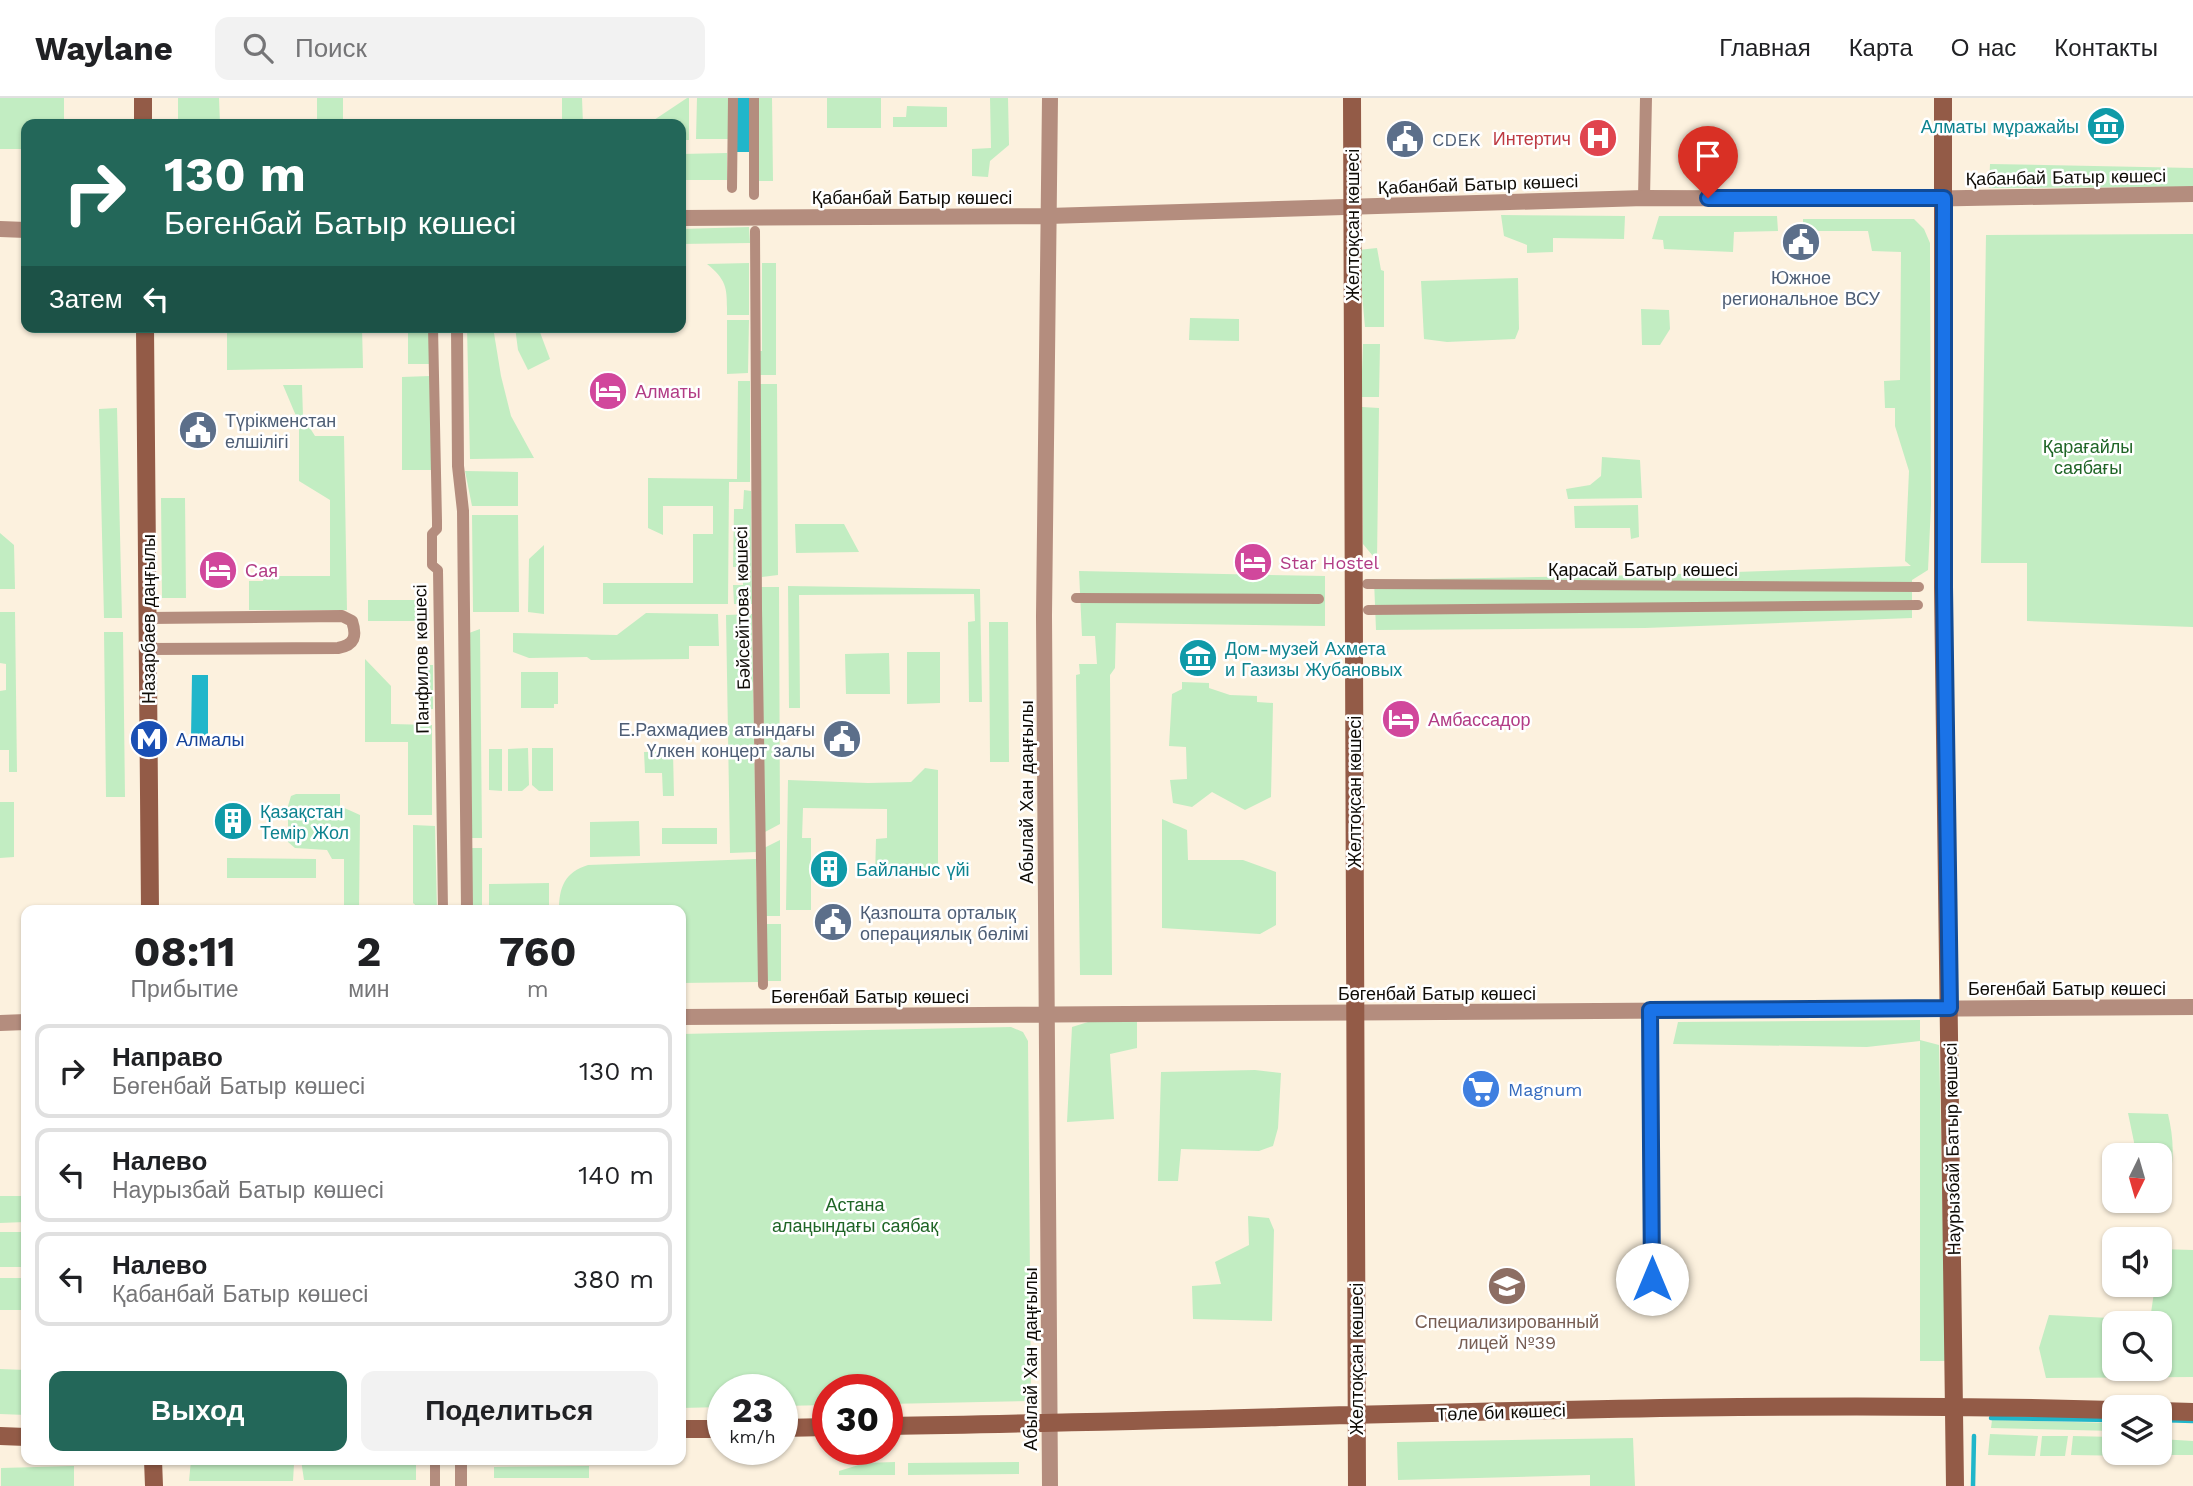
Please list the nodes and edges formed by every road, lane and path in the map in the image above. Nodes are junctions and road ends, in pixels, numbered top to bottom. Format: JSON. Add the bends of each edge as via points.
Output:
{"nodes":[{"id":1,"x":143,"y":98,"type":"edge"},
{"id":2,"x":733,"y":98,"type":"edge"},
{"id":3,"x":754,"y":98,"type":"edge"},
{"id":4,"x":1050,"y":98,"type":"edge"},
{"id":5,"x":1352,"y":98,"type":"edge"},
{"id":6,"x":1646,"y":98,"type":"edge"},
{"id":7,"x":1943,"y":98,"type":"edge"},
{"id":8,"x":143,"y":119,"type":"edge"},
{"id":9,"x":732,"y":188,"type":"dead end"},
{"id":10,"x":2193,"y":194,"type":"edge"},
{"id":11,"x":754,"y":195,"type":"dead end"},
{"id":12,"x":1644,"y":198,"type":"junction"},
{"id":13,"x":1944,"y":198,"type":"junction"},
{"id":14,"x":1352,"y":208,"type":"junction"},
{"id":15,"x":1048,"y":216,"type":"junction"},
{"id":16,"x":686,"y":218,"type":"edge"},
{"id":17,"x":0,"y":229,"type":"edge"},
{"id":18,"x":21,"y":230,"type":"edge"},
{"id":19,"x":755,"y":231,"type":"dead end"},
{"id":20,"x":145,"y":333,"type":"edge"},
{"id":21,"x":433,"y":333,"type":"edge"},
{"id":22,"x":457,"y":333,"type":"edge"},
{"id":23,"x":1367,"y":584,"type":"dead end"},
{"id":24,"x":1919,"y":587,"type":"dead end"},
{"id":25,"x":1076,"y":598,"type":"dead end"},
{"id":26,"x":1319,"y":599,"type":"dead end"},
{"id":27,"x":1918,"y":606,"type":"dead end"},
{"id":28,"x":1367,"y":610,"type":"dead end"},
{"id":29,"x":149,"y":618,"type":"junction"},
{"id":30,"x":148,"y":649,"type":"junction"},
{"id":31,"x":150,"y":905,"type":"edge"},
{"id":32,"x":443,"y":905,"type":"edge"},
{"id":33,"x":467,"y":905,"type":"edge"},
{"id":34,"x":763,"y":985,"type":"dead end"},
{"id":35,"x":2193,"y":1007,"type":"edge"},
{"id":36,"x":1950,"y":1008,"type":"junction"},
{"id":37,"x":1650,"y":1010,"type":"junction"},
{"id":38,"x":1355,"y":1012,"type":"junction"},
{"id":39,"x":1047,"y":1015,"type":"junction"},
{"id":40,"x":686,"y":1017,"type":"edge"},
{"id":41,"x":0,"y":1023,"type":"edge"},
{"id":42,"x":21,"y":1023,"type":"edge"},
{"id":43,"x":1652,"y":1279,"type":"dead end"},
{"id":44,"x":1955,"y":1407,"type":"junction"},
{"id":45,"x":2102,"y":1410,"type":"edge"},
{"id":46,"x":2172,"y":1411,"type":"edge"},
{"id":47,"x":2193,"y":1412,"type":"edge"},
{"id":48,"x":1356,"y":1416,"type":"junction"},
{"id":49,"x":1051,"y":1422,"type":"junction"},
{"id":50,"x":903,"y":1426,"type":"edge"},
{"id":51,"x":686,"y":1429,"type":"edge"},
{"id":52,"x":707,"y":1429,"type":"edge"},
{"id":53,"x":0,"y":1436,"type":"edge"},
{"id":54,"x":21,"y":1437,"type":"edge"},
{"id":55,"x":153,"y":1465,"type":"edge"},
{"id":56,"x":435,"y":1465,"type":"edge"},
{"id":57,"x":461,"y":1465,"type":"edge"},
{"id":58,"x":154,"y":1486,"type":"edge"},
{"id":59,"x":435,"y":1486,"type":"edge"},
{"id":60,"x":461,"y":1486,"type":"edge"},
{"id":61,"x":1050,"y":1486,"type":"edge"},
{"id":62,"x":1357,"y":1486,"type":"edge"},
{"id":63,"x":1955,"y":1486,"type":"edge"}],
"edges":[{"from":1,"to":8,"type":"main road"},
{"from":2,"to":9,"type":"street"},
{"from":3,"to":11,"type":"street"},
{"from":4,"to":15,"type":"street","name":"Абылай Хан даңғылы"},
{"from":5,"to":14,"type":"main road","name":"Желтоқсан көшесі"},
{"from":6,"to":12,"type":"street"},
{"from":7,"to":13,"type":"main road","name":"Наурызбай Батыр көшесі"},
{"from":10,"to":13,"type":"street","name":"Қабанбай Батыр көшесі"},
{"from":12,"to":13,"type":"street","name":"Қабанбай Батыр көшесі"},
{"from":12,"to":14,"type":"street","name":"Қабанбай Батыр көшесі"},
{"from":13,"to":36,"type":"main road","name":"Наурызбай Батыр көшесі"},
{"from":14,"to":15,"type":"street","name":"Қабанбай Батыр көшесі"},
{"from":14,"to":38,"type":"main road","name":"Желтоқсан көшесі"},
{"from":15,"to":16,"type":"street","name":"Қабанбай Батыр көшесі"},
{"from":15,"to":39,"type":"street","name":"Абылай Хан даңғылы"},
{"from":17,"to":18,"type":"street"},
{"from":19,"to":34,"type":"street","name":"Бәйсейітова көшесі"},
{"from":20,"to":29,"type":"main road","name":"Назарбаев даңғылы"},
{"from":21,"to":32,"type":"street","name":"Панфилов көшесі","via":[[437,521],[432,534],[432,565],[438,569]]},
{"from":22,"to":33,"type":"street"},
{"from":23,"to":24,"type":"street","name":"Қарасай Батыр көшесі"},
{"from":25,"to":26,"type":"street"},
{"from":27,"to":28,"type":"street"},
{"from":29,"to":30,"type":"main road","name":"Назарбаев даңғылы"},
{"from":29,"to":30,"type":"street","via":[[342,616],[352,621],[356,633],[348,647],[338,648]]},
{"from":30,"to":31,"type":"main road","name":"Назарбаев даңғылы"},
{"from":35,"to":36,"type":"street","name":"Бөгенбай Батыр көшесі"},
{"from":36,"to":37,"type":"street","name":"Бөгенбай Батыр көшесі"},
{"from":36,"to":44,"type":"main road","name":"Наурызбай Батыр көшесі"},
{"from":37,"to":38,"type":"street","name":"Бөгенбай Батыр көшесі"},
{"from":37,"to":43,"type":"street"},
{"from":38,"to":39,"type":"street","name":"Бөгенбай Батыр көшесі"},
{"from":38,"to":48,"type":"main road","name":"Желтоқсан көшесі"},
{"from":39,"to":40,"type":"street","name":"Бөгенбай Батыр көшесі"},
{"from":39,"to":49,"type":"street","name":"Абылай Хан даңғылы"},
{"from":41,"to":42,"type":"street"},
{"from":44,"to":45,"type":"main road","name":"Төле би көшесі"},
{"from":44,"to":48,"type":"main road","name":"Төле би көшесі","via":[[1679,1406]]},
{"from":44,"to":63,"type":"main road","name":"Наурызбай Батыр көшесі"},
{"from":46,"to":47,"type":"main road"},
{"from":48,"to":49,"type":"main road","name":"Төле би көшесі"},
{"from":48,"to":62,"type":"main road","name":"Желтоқсан көшесі"},
{"from":49,"to":50,"type":"main road","name":"Төле би көшесі"},
{"from":49,"to":61,"type":"street","name":"Абылай Хан даңғылы"},
{"from":51,"to":52,"type":"main road"},
{"from":53,"to":54,"type":"main road"},
{"from":55,"to":58,"type":"main road"},
{"from":56,"to":59,"type":"street"},
{"from":57,"to":60,"type":"street"}]}
